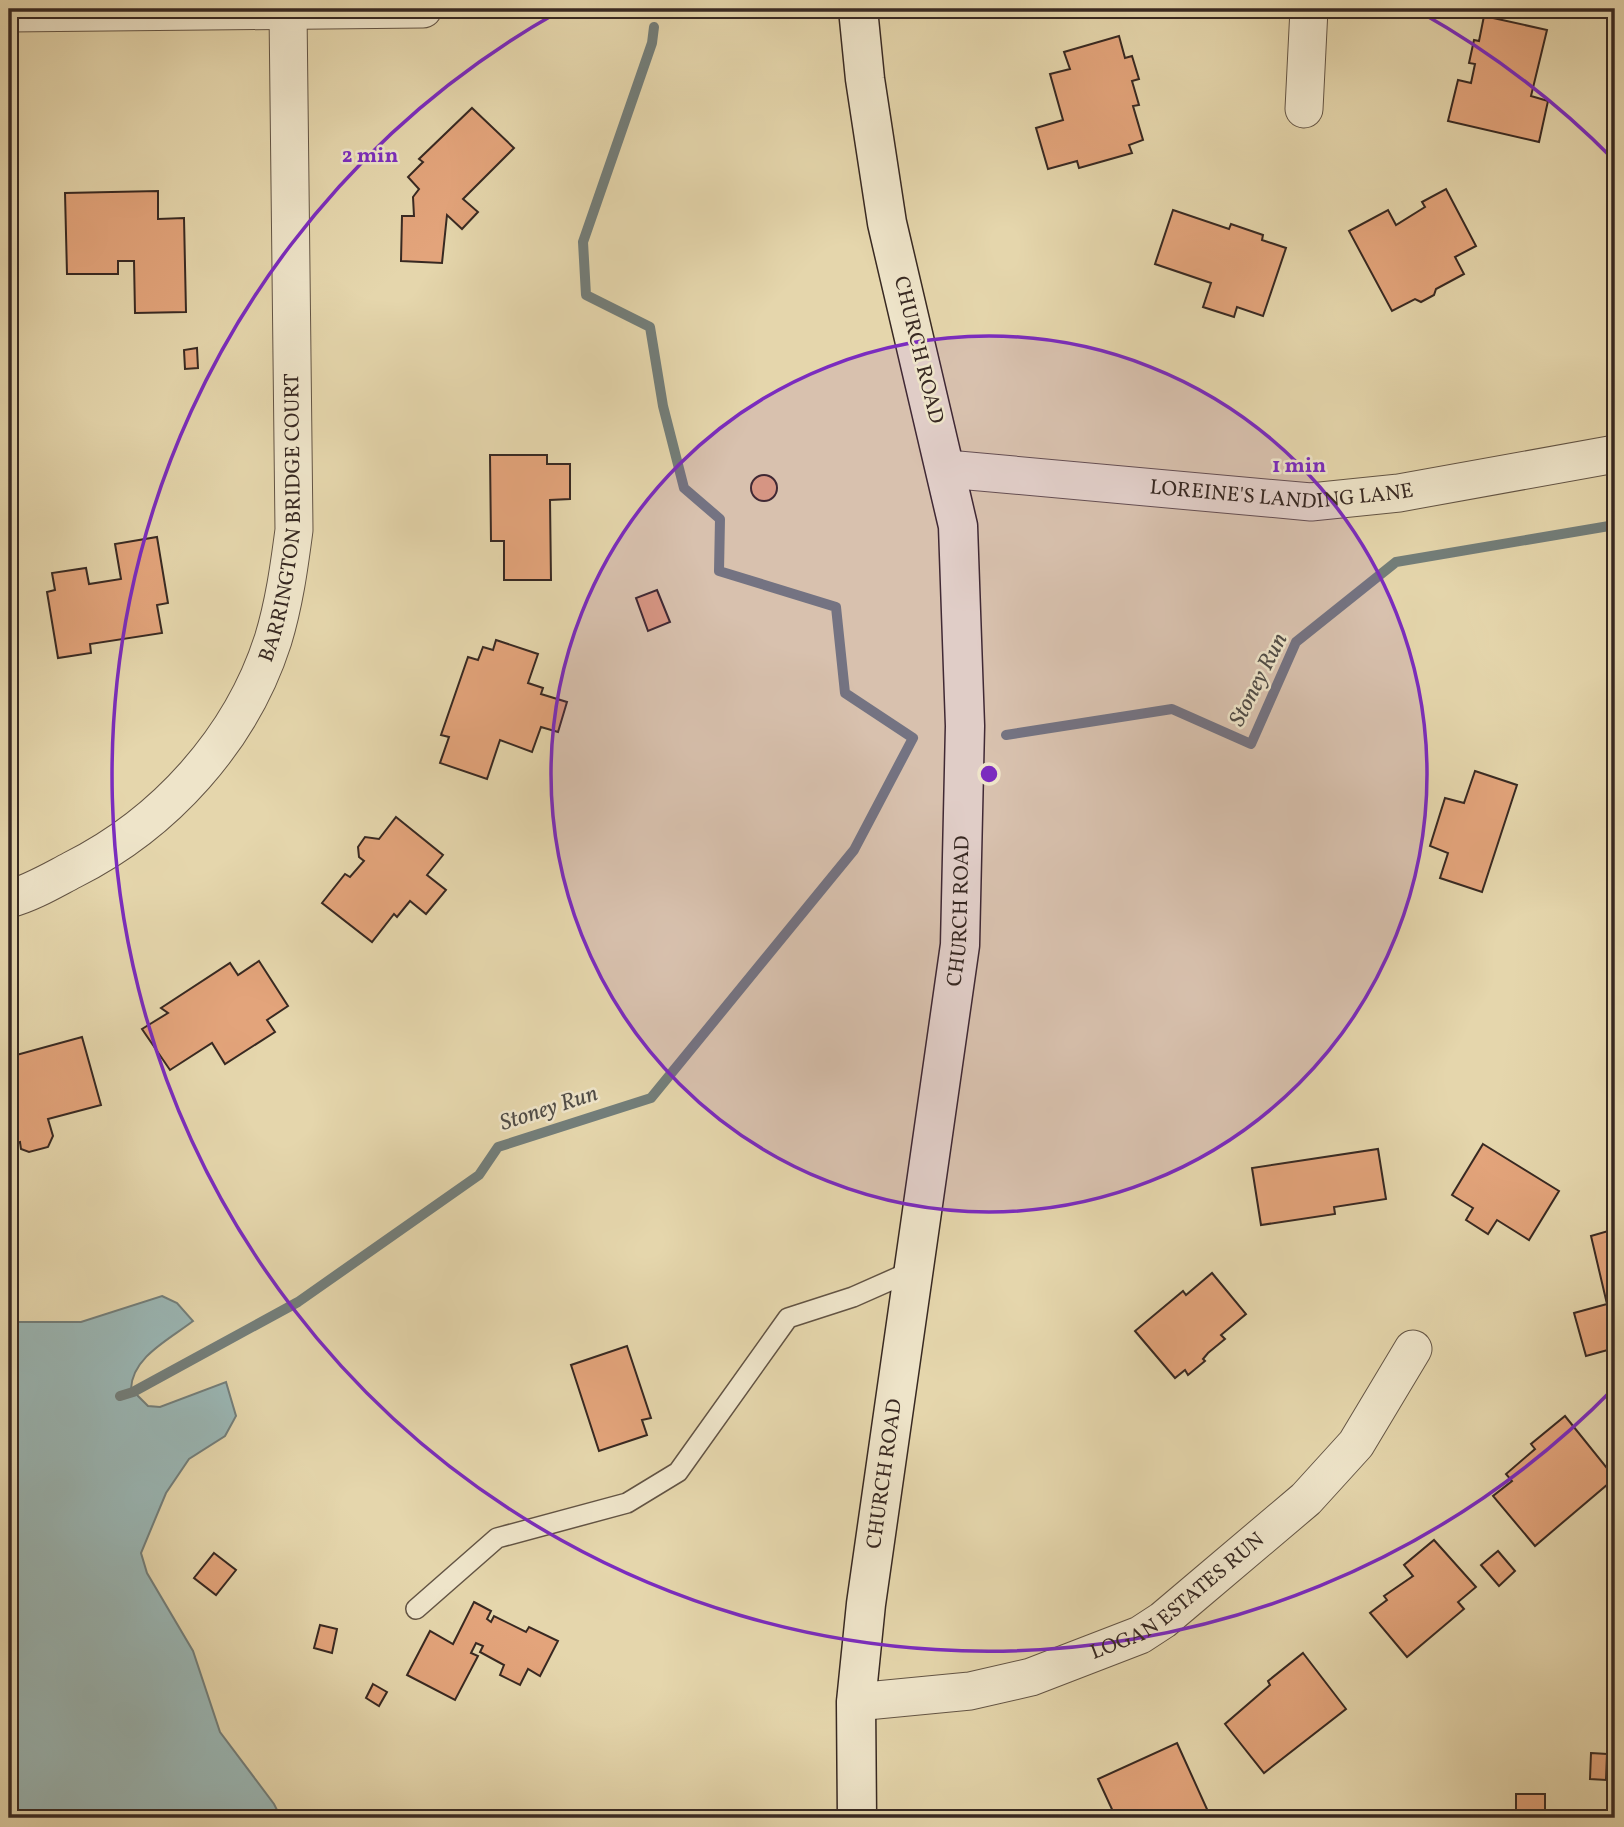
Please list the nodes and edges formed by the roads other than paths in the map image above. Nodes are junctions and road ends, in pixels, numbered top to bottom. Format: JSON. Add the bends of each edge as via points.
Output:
{"nodes":[{"id":1,"x":423,"y":9,"type":"edge"},
{"id":2,"x":858,"y":9,"type":"edge"},
{"id":3,"x":1310,"y":9,"type":"edge"},
{"id":4,"x":288,"y":11,"type":"junction"},
{"id":5,"x":9,"y":13,"type":"edge"},
{"id":6,"x":1304,"y":108,"type":"dead end"},
{"id":7,"x":1615,"y":454,"type":"edge"},
{"id":8,"x":947,"y":469,"type":"junction"},
{"id":9,"x":9,"y":899,"type":"edge"},
{"id":10,"x":915,"y":1269,"type":"junction"},
{"id":11,"x":1413,"y":1349,"type":"dead end"},
{"id":12,"x":416,"y":1609,"type":"dead end"},
{"id":13,"x":856,"y":1702,"type":"junction"},
{"id":14,"x":856,"y":1818,"type":"edge"}],
"edges":[{"from":1,"to":4,"type":"street"},
{"from":2,"to":8,"type":"main road","name":"CHURCH ROAD","via":[[887,223]]},
{"from":3,"to":6,"type":"street"},
{"from":4,"to":5,"type":"street"},
{"from":4,"to":9,"type":"street","name":"BARRINGTON BRIDGE COURT","via":[[294,530],[273,640],[239,715],[183,790],[110,851]]},
{"from":7,"to":8,"type":"street","name":"LOREINE'S LANDING LANE","via":[[1399,493],[1311,502]]},
{"from":8,"to":10,"type":"main road","name":"CHURCH ROAD","via":[[958,526],[965,726],[960,945]]},
{"from":10,"to":12,"type":"lane","via":[[853,1297],[788,1318],[678,1472],[627,1503],[497,1538]]},
{"from":10,"to":13,"type":"main road","name":"CHURCH ROAD"},
{"from":11,"to":13,"type":"street","name":"LOGAN ESTATES RUN","via":[[1356,1444],[1306,1499],[1140,1635],[1031,1677],[970,1690]]},
{"from":13,"to":14,"type":"main road","name":"CHURCH ROAD"}]}
